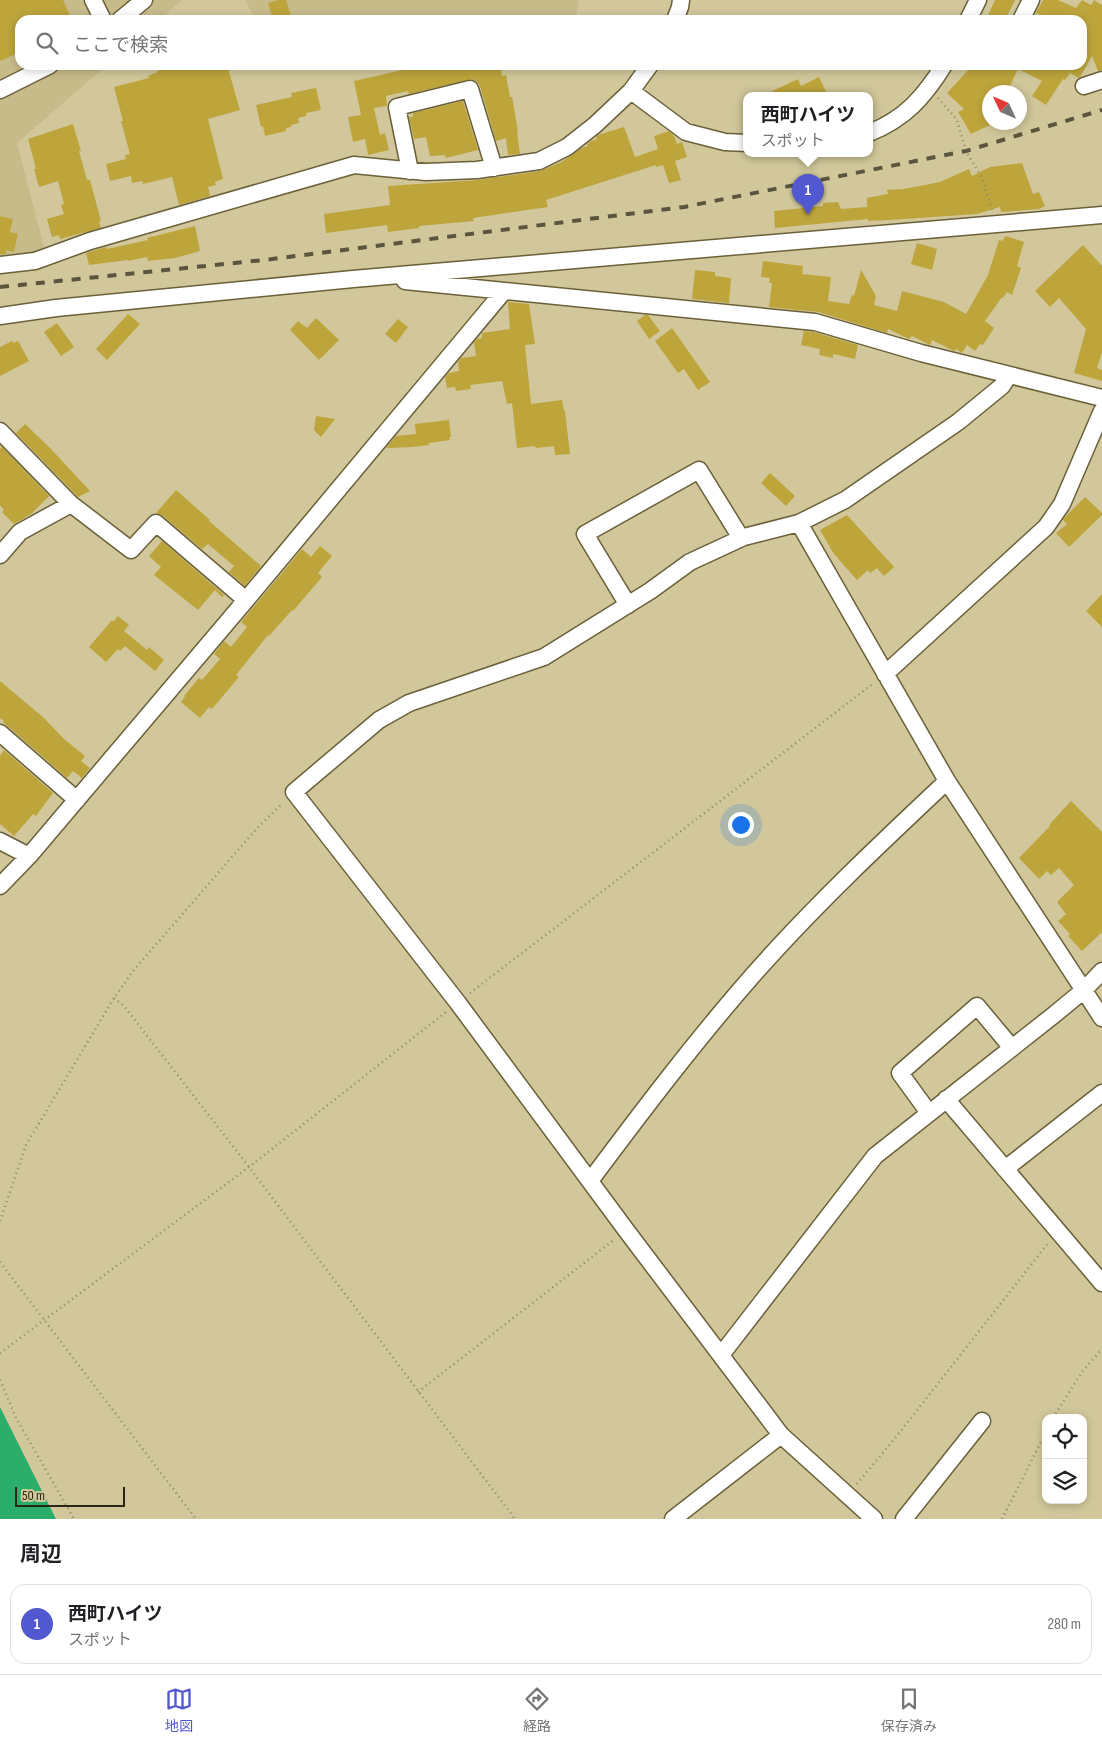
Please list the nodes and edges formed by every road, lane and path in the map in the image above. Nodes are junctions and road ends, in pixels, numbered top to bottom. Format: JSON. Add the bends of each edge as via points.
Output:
{"nodes":[{"id":1,"x":93,"y":0,"type":"edge"},
{"id":2,"x":144,"y":0,"type":"edge"},
{"id":3,"x":681,"y":0,"type":"edge"},
{"id":4,"x":978,"y":0,"type":"edge"},
{"id":5,"x":1031,"y":0,"type":"edge"},
{"id":6,"x":100,"y":15,"type":"edge"},
{"id":7,"x":126,"y":15,"type":"edge"},
{"id":8,"x":678,"y":15,"type":"edge"},
{"id":9,"x":970,"y":15,"type":"edge"},
{"id":10,"x":1024,"y":15,"type":"edge"},
{"id":11,"x":40,"y":70,"type":"edge"},
{"id":12,"x":646,"y":70,"type":"edge"},
{"id":13,"x":941,"y":70,"type":"edge"},
{"id":14,"x":1102,"y":80,"type":"edge"},
{"id":15,"x":1084,"y":86,"type":"dead end"},
{"id":16,"x":930,"y":88,"type":"junction"},
{"id":17,"x":0,"y":90,"type":"edge"},
{"id":18,"x":631,"y":91,"type":"junction"},
{"id":19,"x":873,"y":130,"type":"edge"},
{"id":20,"x":743,"y":143,"type":"edge"},
{"id":21,"x":494,"y":168,"type":"junction"},
{"id":22,"x":410,"y":171,"type":"junction"},
{"id":23,"x":1102,"y":215,"type":"edge"},
{"id":24,"x":996,"y":224,"type":"junction"},
{"id":25,"x":0,"y":265,"type":"edge"},
{"id":26,"x":375,"y":276,"type":"junction"},
{"id":27,"x":504,"y":291,"type":"junction"},
{"id":28,"x":0,"y":316,"type":"edge"},
{"id":29,"x":1009,"y":375,"type":"junction"},
{"id":30,"x":1102,"y":398,"type":"edge"},
{"id":31,"x":1102,"y":411,"type":"edge"},
{"id":32,"x":0,"y":431,"type":"edge"},
{"id":33,"x":71,"y":504,"type":"junction"},
{"id":34,"x":799,"y":523,"type":"junction"},
{"id":35,"x":741,"y":538,"type":"junction"},
{"id":36,"x":0,"y":555,"type":"edge"},
{"id":37,"x":246,"y":600,"type":"junction"},
{"id":38,"x":628,"y":605,"type":"junction"},
{"id":39,"x":885,"y":674,"type":"junction"},
{"id":40,"x":0,"y":733,"type":"edge"},
{"id":41,"x":947,"y":781,"type":"junction"},
{"id":42,"x":294,"y":792,"type":"junction"},
{"id":43,"x":77,"y":800,"type":"junction"},
{"id":44,"x":0,"y":841,"type":"edge"},
{"id":45,"x":29,"y":856,"type":"junction"},
{"id":46,"x":0,"y":886,"type":"edge"},
{"id":47,"x":1102,"y":971,"type":"edge"},
{"id":48,"x":1084,"y":990,"type":"junction"},
{"id":49,"x":114,"y":998,"type":"junction"},
{"id":50,"x":458,"y":1003,"type":"junction"},
{"id":51,"x":1102,"y":1018,"type":"edge"},
{"id":52,"x":1012,"y":1048,"type":"junction"},
{"id":53,"x":1102,"y":1093,"type":"edge"},
{"id":54,"x":946,"y":1099,"type":"junction"},
{"id":55,"x":929,"y":1113,"type":"junction"},
{"id":56,"x":249,"y":1167,"type":"junction"},
{"id":57,"x":1005,"y":1169,"type":"junction"},
{"id":58,"x":590,"y":1181,"type":"junction"},
{"id":59,"x":0,"y":1221,"type":"edge"},
{"id":60,"x":626,"y":1230,"type":"junction"},
{"id":61,"x":1057,"y":1232,"type":"junction"},
{"id":62,"x":0,"y":1262,"type":"edge"},
{"id":63,"x":1102,"y":1284,"type":"edge"},
{"id":64,"x":45,"y":1321,"type":"junction"},
{"id":65,"x":1102,"y":1349,"type":"edge"},
{"id":66,"x":0,"y":1353,"type":"edge"},
{"id":67,"x":721,"y":1355,"type":"junction"},
{"id":68,"x":0,"y":1380,"type":"edge"},
{"id":69,"x":418,"y":1392,"type":"junction"},
{"id":70,"x":1056,"y":1414,"type":"edge"},
{"id":71,"x":982,"y":1421,"type":"dead end"},
{"id":72,"x":781,"y":1435,"type":"junction"},
{"id":73,"x":1042,"y":1440,"type":"edge"},
{"id":74,"x":848,"y":1495,"type":"junction"},
{"id":75,"x":74,"y":1519,"type":"edge"},
{"id":76,"x":196,"y":1519,"type":"edge"},
{"id":77,"x":516,"y":1519,"type":"edge"},
{"id":78,"x":673,"y":1519,"type":"edge"},
{"id":79,"x":874,"y":1519,"type":"edge"},
{"id":80,"x":904,"y":1519,"type":"edge"},
{"id":81,"x":1002,"y":1519,"type":"edge"}],
"edges":[{"from":1,"to":6,"type":"street"},
{"from":2,"to":7,"type":"street"},
{"from":3,"to":8,"type":"street"},
{"from":4,"to":9,"type":"street"},
{"from":5,"to":10,"type":"street"},
{"from":11,"to":17,"type":"street"},
{"from":12,"to":18,"type":"street"},
{"from":13,"to":16,"type":"street"},
{"from":14,"to":15,"type":"street"},
{"from":16,"to":19,"type":"street","via":[[896,120]]},
{"from":16,"to":24,"type":"path","via":[[957,120],[966,151],[982,178]]},
{"from":18,"to":20,"type":"street","via":[[686,132],[725,142]]},
{"from":18,"to":21,"type":"street","via":[[567,147],[539,161]]},
{"from":21,"to":22,"type":"street"},
{"from":21,"to":22,"type":"street","via":[[470,88],[397,107]]},
{"from":22,"to":25,"type":"street","via":[[354,165],[90,241],[35,261]]},
{"from":23,"to":24,"type":"street"},
{"from":24,"to":26,"type":"street"},
{"from":26,"to":27,"type":"street"},
{"from":26,"to":28,"type":"street"},
{"from":27,"to":29,"type":"street","via":[[815,322]]},
{"from":27,"to":37,"type":"street"},
{"from":29,"to":30,"type":"street"},
{"from":29,"to":34,"type":"street","via":[[1002,386],[958,422],[845,500]]},
{"from":31,"to":39,"type":"street","via":[[1062,504],[1046,527]]},
{"from":32,"to":33,"type":"street"},
{"from":33,"to":36,"type":"street","via":[[20,532]]},
{"from":33,"to":37,"type":"street","via":[[131,550],[156,522]]},
{"from":34,"to":35,"type":"street"},
{"from":34,"to":39,"type":"street"},
{"from":35,"to":38,"type":"street","via":[[690,562]]},
{"from":35,"to":38,"type":"street","via":[[699,470],[585,534]]},
{"from":37,"to":43,"type":"street"},
{"from":38,"to":42,"type":"street","via":[[544,657],[409,703],[379,720]]},
{"from":39,"to":41,"type":"street"},
{"from":39,"to":50,"type":"path"},
{"from":40,"to":43,"type":"street"},
{"from":41,"to":48,"type":"street"},
{"from":41,"to":58,"type":"street","via":[[755,973],[665,1080]]},
{"from":42,"to":49,"type":"path","via":[[259,826],[133,971]]},
{"from":42,"to":50,"type":"street"},
{"from":43,"to":45,"type":"street"},
{"from":44,"to":45,"type":"street"},
{"from":45,"to":46,"type":"street"},
{"from":47,"to":48,"type":"street"},
{"from":48,"to":51,"type":"street"},
{"from":48,"to":52,"type":"street"},
{"from":49,"to":56,"type":"path","via":[[124,1006]]},
{"from":49,"to":59,"type":"path","via":[[26,1145]]},
{"from":50,"to":56,"type":"path"},
{"from":50,"to":58,"type":"street"},
{"from":52,"to":54,"type":"street"},
{"from":52,"to":55,"type":"street","via":[[977,1006],[900,1073]]},
{"from":53,"to":57,"type":"street"},
{"from":54,"to":55,"type":"street"},
{"from":54,"to":57,"type":"street"},
{"from":55,"to":67,"type":"street","via":[[874,1156]]},
{"from":56,"to":64,"type":"path"},
{"from":56,"to":69,"type":"path"},
{"from":57,"to":61,"type":"street"},
{"from":58,"to":60,"type":"street"},
{"from":60,"to":67,"type":"street"},
{"from":60,"to":69,"type":"path"},
{"from":61,"to":63,"type":"street"},
{"from":61,"to":74,"type":"path"},
{"from":62,"to":64,"type":"path"},
{"from":64,"to":66,"type":"path"},
{"from":64,"to":76,"type":"path"},
{"from":65,"to":70,"type":"path","via":[[1082,1372]]},
{"from":67,"to":72,"type":"street"},
{"from":68,"to":75,"type":"path","via":[[16,1418]]},
{"from":69,"to":77,"type":"path"},
{"from":71,"to":80,"type":"street"},
{"from":72,"to":74,"type":"street"},
{"from":72,"to":78,"type":"street"},
{"from":73,"to":81,"type":"path"},
{"from":74,"to":79,"type":"street"}]}
